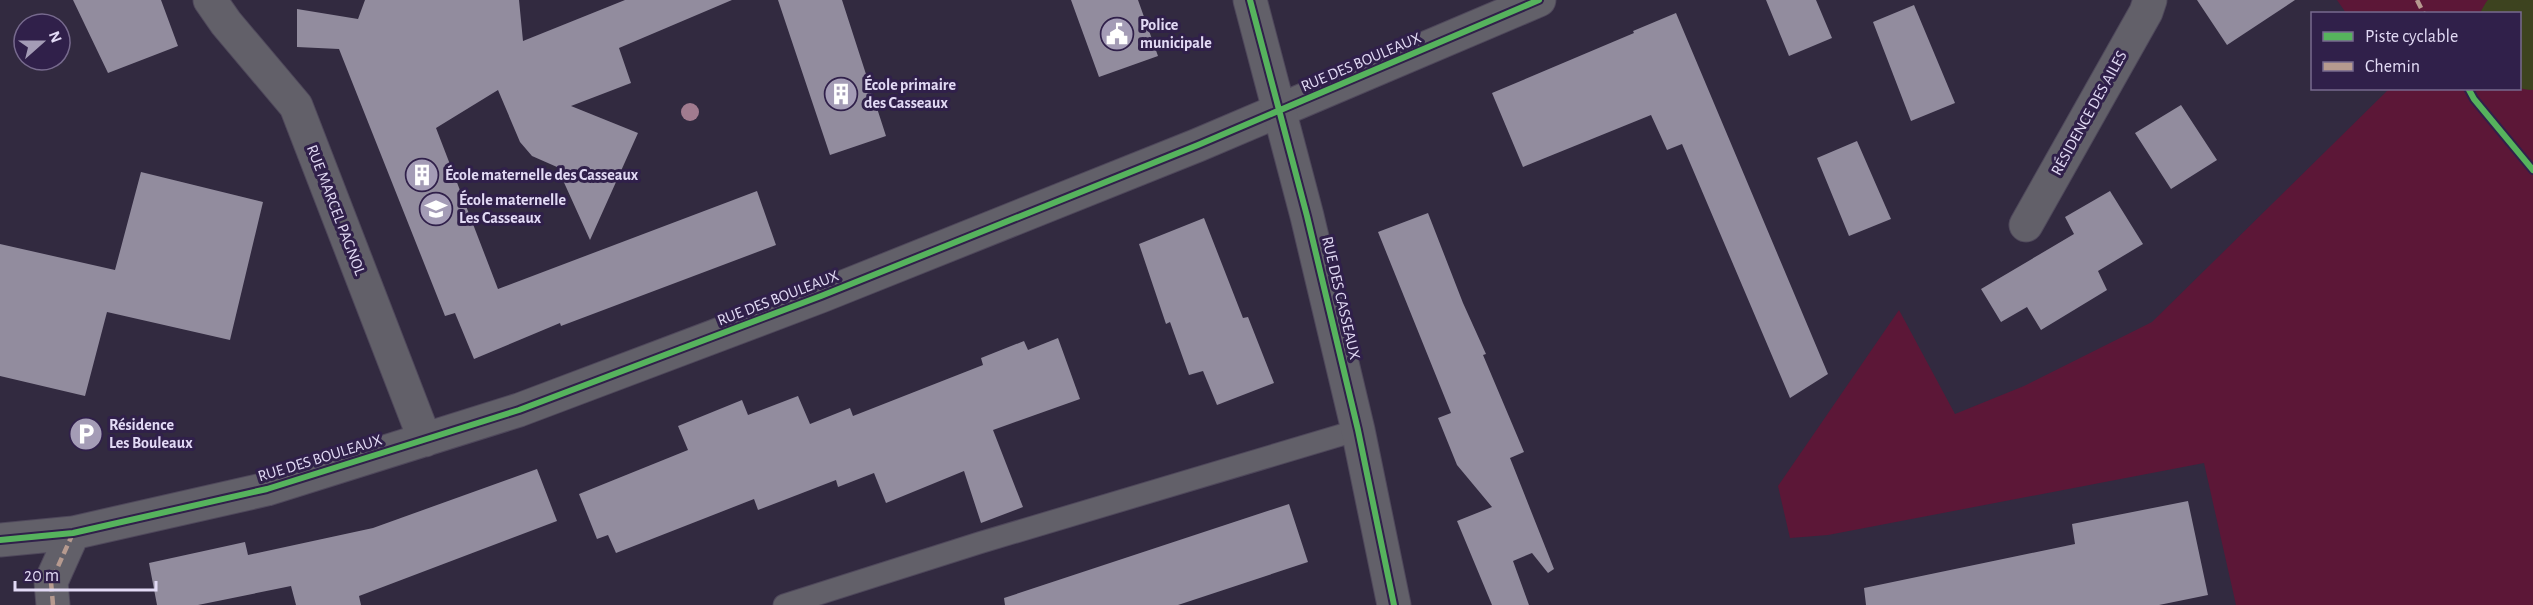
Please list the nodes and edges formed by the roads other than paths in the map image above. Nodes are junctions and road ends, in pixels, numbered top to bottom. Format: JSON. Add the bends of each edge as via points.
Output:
{"nodes":[{"id":1,"x":210,"y":0,"type":"edge"},
{"id":2,"x":1250,"y":0,"type":"edge"},
{"id":3,"x":1539,"y":0,"type":"edge"},
{"id":4,"x":2150,"y":0,"type":"edge"},
{"id":5,"x":1279,"y":112,"type":"junction"},
{"id":6,"x":2026,"y":225,"type":"dead end"},
{"id":7,"x":1358,"y":430,"type":"junction"},
{"id":8,"x":425,"y":440,"type":"junction"},
{"id":9,"x":73,"y":533,"type":"junction"},
{"id":10,"x":0,"y":540,"type":"edge"},
{"id":11,"x":53,"y":605,"type":"edge"},
{"id":12,"x":784,"y":605,"type":"edge"},
{"id":13,"x":1394,"y":605,"type":"edge"}],
"edges":[{"from":1,"to":8,"type":"street","name":"RUE MARCEL PAGNOL","via":[[296,106]]},
{"from":2,"to":5,"type":"street","name":"RUE DES CASSEAUX"},
{"from":3,"to":5,"type":"street","name":"RUE DES BOULEAUX"},
{"from":4,"to":6,"type":"street","name":"RÉSIDENCE DES AILES"},
{"from":5,"to":7,"type":"street","name":"RUE DES CASSEAUX"},
{"from":5,"to":8,"type":"street","name":"RUE DES BOULEAUX","via":[[821,296],[519,410]]},
{"from":7,"to":12,"type":"lane"},
{"from":7,"to":13,"type":"street","name":"RUE DES CASSEAUX"},
{"from":8,"to":9,"type":"street","name":"RUE DES BOULEAUX","via":[[267,489]]},
{"from":9,"to":10,"type":"street","name":"RUE DES BOULEAUX"},
{"from":9,"to":11,"type":"street","via":[[51,582]]}]}
